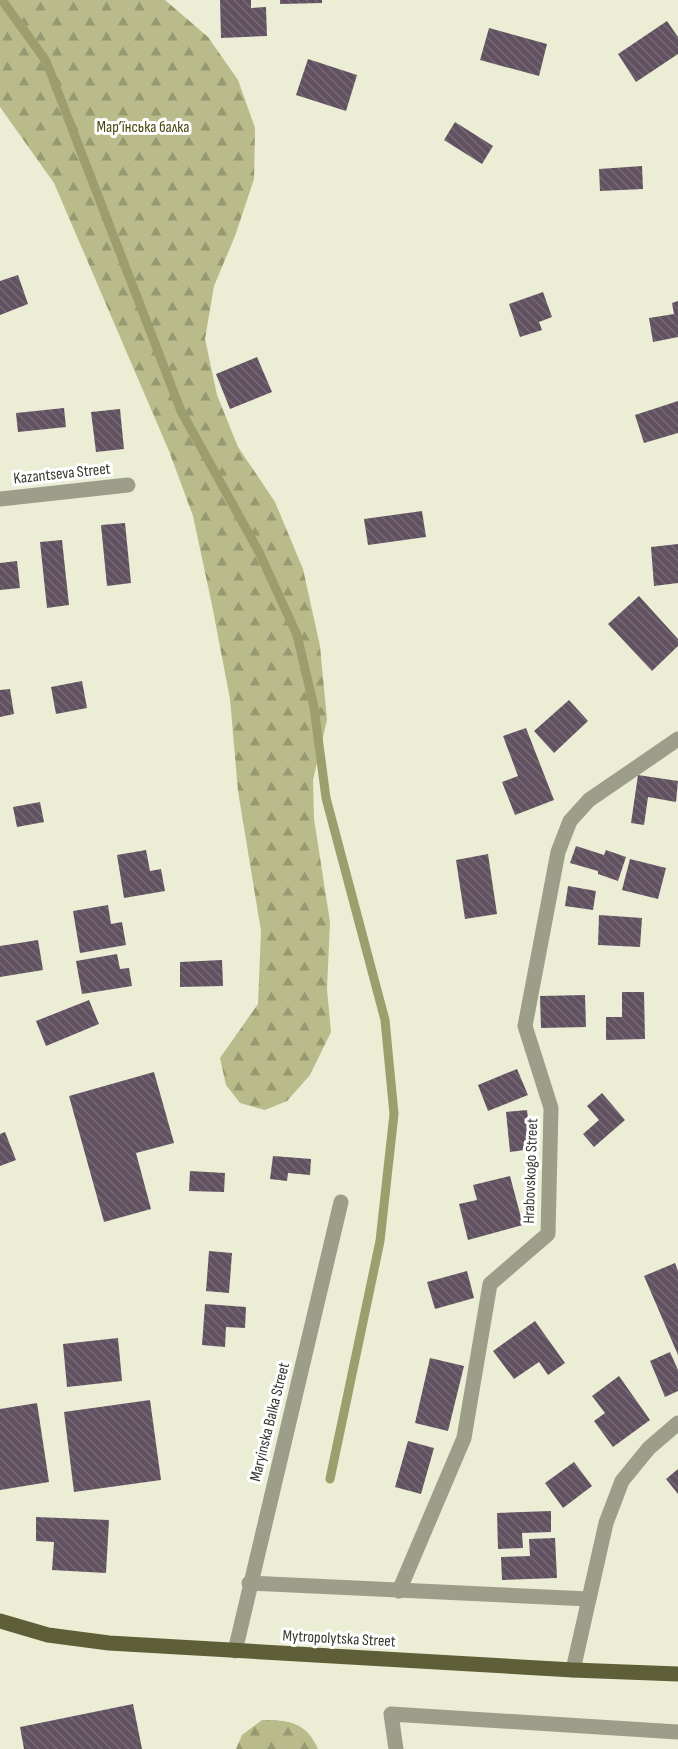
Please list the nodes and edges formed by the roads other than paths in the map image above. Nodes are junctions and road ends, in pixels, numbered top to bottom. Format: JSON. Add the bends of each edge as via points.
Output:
{"nodes":[{"id":1,"x":128,"y":485,"type":"dead end"},
{"id":2,"x":0,"y":499,"type":"edge"},
{"id":3,"x":678,"y":739,"type":"edge"},
{"id":4,"x":341,"y":1202,"type":"dead end"},
{"id":5,"x":678,"y":1423,"type":"edge"},
{"id":6,"x":249,"y":1583,"type":"junction"},
{"id":7,"x":399,"y":1591,"type":"junction"},
{"id":8,"x":589,"y":1599,"type":"junction"},
{"id":9,"x":0,"y":1621,"type":"edge"},
{"id":10,"x":235,"y":1651,"type":"junction"},
{"id":11,"x":573,"y":1670,"type":"junction"},
{"id":12,"x":678,"y":1674,"type":"edge"},
{"id":13,"x":678,"y":1732,"type":"edge"},
{"id":14,"x":396,"y":1749,"type":"edge"}],
"edges":[{"from":1,"to":2,"type":"street","name":"Kazantseva Street"},
{"from":3,"to":7,"type":"street","name":"Hrabovskogo Street","via":[[589,800],[570,821],[558,852],[525,1026],[551,1108],[548,1234],[490,1284],[464,1438]]},
{"from":4,"to":6,"type":"street","name":"Maryinska Balka Street"},
{"from":5,"to":8,"type":"street","via":[[649,1448],[622,1481],[606,1523]]},
{"from":6,"to":7,"type":"street"},
{"from":6,"to":10,"type":"street","name":"Maryinska Balka Street"},
{"from":7,"to":8,"type":"street"},
{"from":8,"to":11,"type":"street"},
{"from":9,"to":10,"type":"main road","name":"Mytropolytska Street","via":[[48,1635],[109,1643]]},
{"from":10,"to":11,"type":"main road","name":"Mytropolytska Street"},
{"from":11,"to":12,"type":"main road","name":"Mytropolytska Street"},
{"from":13,"to":14,"type":"street","via":[[391,1714]]}]}
